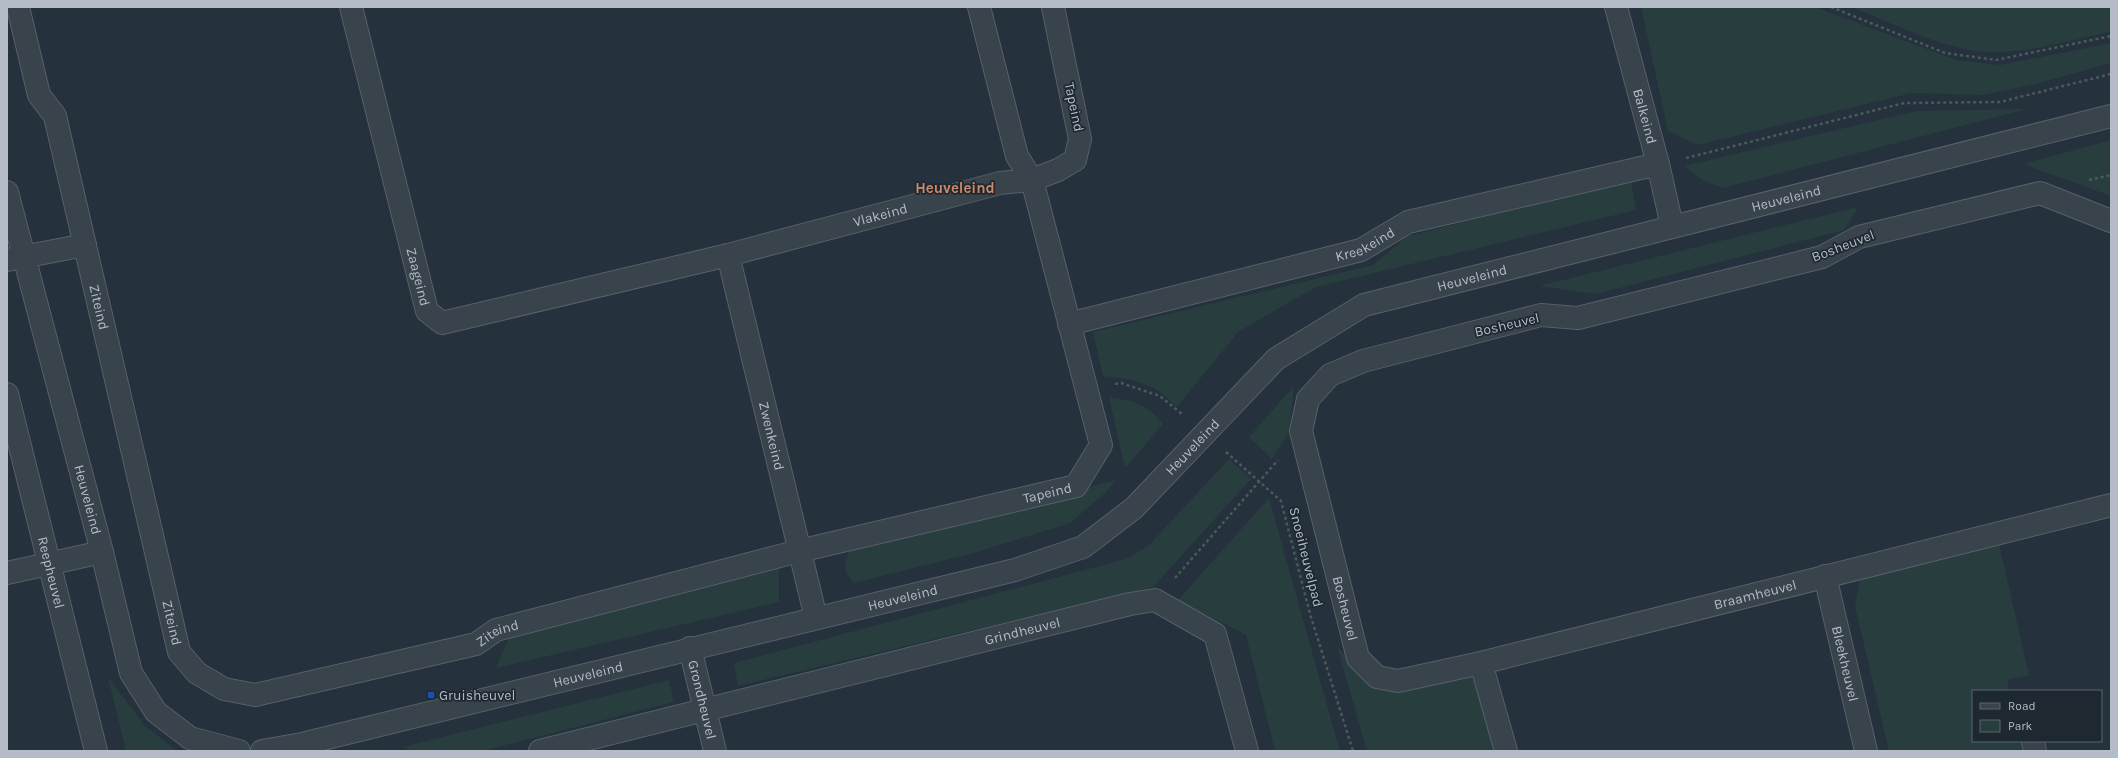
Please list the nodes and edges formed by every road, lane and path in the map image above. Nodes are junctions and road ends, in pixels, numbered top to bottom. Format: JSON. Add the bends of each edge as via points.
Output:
{"nodes":[{"id":1,"x":18,"y":7,"type":"edge"},
{"id":2,"x":351,"y":7,"type":"edge"},
{"id":3,"x":979,"y":7,"type":"edge"},
{"id":4,"x":1616,"y":7,"type":"edge"},
{"id":5,"x":1831,"y":7,"type":"edge"},
{"id":6,"x":1056,"y":8,"type":"edge"},
{"id":7,"x":2111,"y":36,"type":"edge"},
{"id":8,"x":2111,"y":74,"type":"edge"},
{"id":9,"x":2111,"y":116,"type":"edge"},
{"id":10,"x":1658,"y":164,"type":"junction"},
{"id":11,"x":1032,"y":180,"type":"junction"},
{"id":12,"x":7,"y":192,"type":"edge"},
{"id":13,"x":2111,"y":221,"type":"edge"},
{"id":14,"x":1672,"y":226,"type":"junction"},
{"id":15,"x":85,"y":245,"type":"junction"},
{"id":16,"x":728,"y":255,"type":"junction"},
{"id":17,"x":15,"y":259,"type":"edge"},
{"id":18,"x":1069,"y":324,"type":"junction"},
{"id":19,"x":1087,"y":389,"type":"junction"},
{"id":20,"x":7,"y":394,"type":"edge"},
{"id":21,"x":1301,"y":431,"type":"junction"},
{"id":22,"x":1206,"y":434,"type":"junction"},
{"id":23,"x":1261,"y":482,"type":"junction"},
{"id":24,"x":2111,"y":505,"type":"edge"},
{"id":25,"x":798,"y":551,"type":"junction"},
{"id":26,"x":102,"y":552,"type":"junction"},
{"id":27,"x":50,"y":565,"type":"junction"},
{"id":28,"x":7,"y":573,"type":"edge"},
{"id":29,"x":1825,"y":576,"type":"junction"},
{"id":30,"x":1155,"y":600,"type":"junction"},
{"id":31,"x":816,"y":618,"type":"junction"},
{"id":32,"x":690,"y":648,"type":"junction"},
{"id":33,"x":1481,"y":663,"type":"junction"},
{"id":34,"x":1398,"y":681,"type":"joint"},
{"id":35,"x":705,"y":710,"type":"junction"},
{"id":36,"x":96,"y":751,"type":"edge"},
{"id":37,"x":239,"y":751,"type":"edge"},
{"id":38,"x":262,"y":751,"type":"edge"},
{"id":39,"x":540,"y":751,"type":"edge"},
{"id":40,"x":715,"y":751,"type":"edge"},
{"id":41,"x":1247,"y":751,"type":"edge"},
{"id":42,"x":1353,"y":751,"type":"edge"},
{"id":43,"x":1506,"y":751,"type":"edge"},
{"id":44,"x":1866,"y":751,"type":"edge"}],
"edges":[{"from":1,"to":15,"type":"street","name":"Ziteind","via":[[39,95],[56,116]]},
{"from":2,"to":16,"type":"street","name":"Zaageind","via":[[427,312],[442,322]]},
{"from":3,"to":11,"type":"street","name":"Tapeind","via":[[1017,156]]},
{"from":4,"to":10,"type":"street","name":"Balkeind"},
{"from":5,"to":7,"type":"path","via":[[1945,53],[1996,60]]},
{"from":6,"to":11,"type":"street","name":"Tapeind","via":[[1080,139],[1075,160]]},
{"from":8,"to":10,"type":"path","via":[[2000,102],[1904,103]]},
{"from":9,"to":14,"type":"street","name":"Heuveleind"},
{"from":10,"to":14,"type":"street","name":"Balkeind"},
{"from":10,"to":18,"type":"street","name":"Kreekeind","via":[[1408,222],[1361,250]]},
{"from":11,"to":16,"type":"street","name":"Vlakeind","via":[[1000,183]]},
{"from":11,"to":18,"type":"street","name":"Tapeind"},
{"from":12,"to":17,"type":"street","name":"Heuveleind"},
{"from":13,"to":21,"type":"street","name":"Bosheuvel","via":[[2040,193],[1859,237],[1822,257],[1578,318],[1541,315],[1371,359],[1330,375],[1308,399]]},
{"from":14,"to":22,"type":"street","name":"Heuveleind","via":[[1364,305],[1276,359]]},
{"from":15,"to":17,"type":"street"},
{"from":15,"to":25,"type":"street","name":"Ziteind","via":[[179,652],[197,673],[224,689],[255,695],[476,644],[496,630]]},
{"from":16,"to":25,"type":"street","name":"Zwenkeind"},
{"from":17,"to":26,"type":"street","name":"Heuveleind"},
{"from":18,"to":19,"type":"street","name":"Tapeind"},
{"from":19,"to":22,"type":"path","name":"Snoeiheuvelpad","via":[[1121,383],[1160,396]]},
{"from":19,"to":25,"type":"street","name":"Tapeind","via":[[1100,445],[1076,486]]},
{"from":20,"to":27,"type":"street","name":"Reepheuvel"},
{"from":21,"to":23,"type":"path"},
{"from":21,"to":34,"type":"street","name":"Bosheuvel","via":[[1358,658],[1377,678]]},
{"from":22,"to":23,"type":"path","name":"Snoeiheuvelpad"},
{"from":22,"to":31,"type":"street","name":"Heuveleind","via":[[1134,508],[1083,547],[1015,570]]},
{"from":23,"to":30,"type":"path"},
{"from":23,"to":42,"type":"path","name":"Snoeiheuvelpad","via":[[1281,501],[1310,614]]},
{"from":24,"to":29,"type":"street","name":"Braamheuvel"},
{"from":25,"to":31,"type":"street","name":"Zwenkeind"},
{"from":26,"to":27,"type":"street"},
{"from":26,"to":37,"type":"street","name":"Heuveleind","via":[[131,673],[156,712],[190,738]]},
{"from":27,"to":28,"type":"street"},
{"from":27,"to":36,"type":"street","name":"Reepheuvel"},
{"from":29,"to":33,"type":"street","name":"Braamheuvel"},
{"from":29,"to":44,"type":"street","name":"Bleekheuvel"},
{"from":30,"to":35,"type":"street","name":"Grindheuvel","via":[[1130,604]]},
{"from":30,"to":41,"type":"street","via":[[1215,634]]},
{"from":31,"to":32,"type":"street","name":"Heuveleind"},
{"from":32,"to":35,"type":"street","name":"Grondheuvel"},
{"from":32,"to":38,"type":"street","name":"Heuveleind","via":[[302,744]]},
{"from":33,"to":34,"type":"street","name":"Braamheuvel"},
{"from":33,"to":43,"type":"street"},
{"from":35,"to":39,"type":"street"},
{"from":35,"to":40,"type":"street","name":"Grondheuvel"}]}
